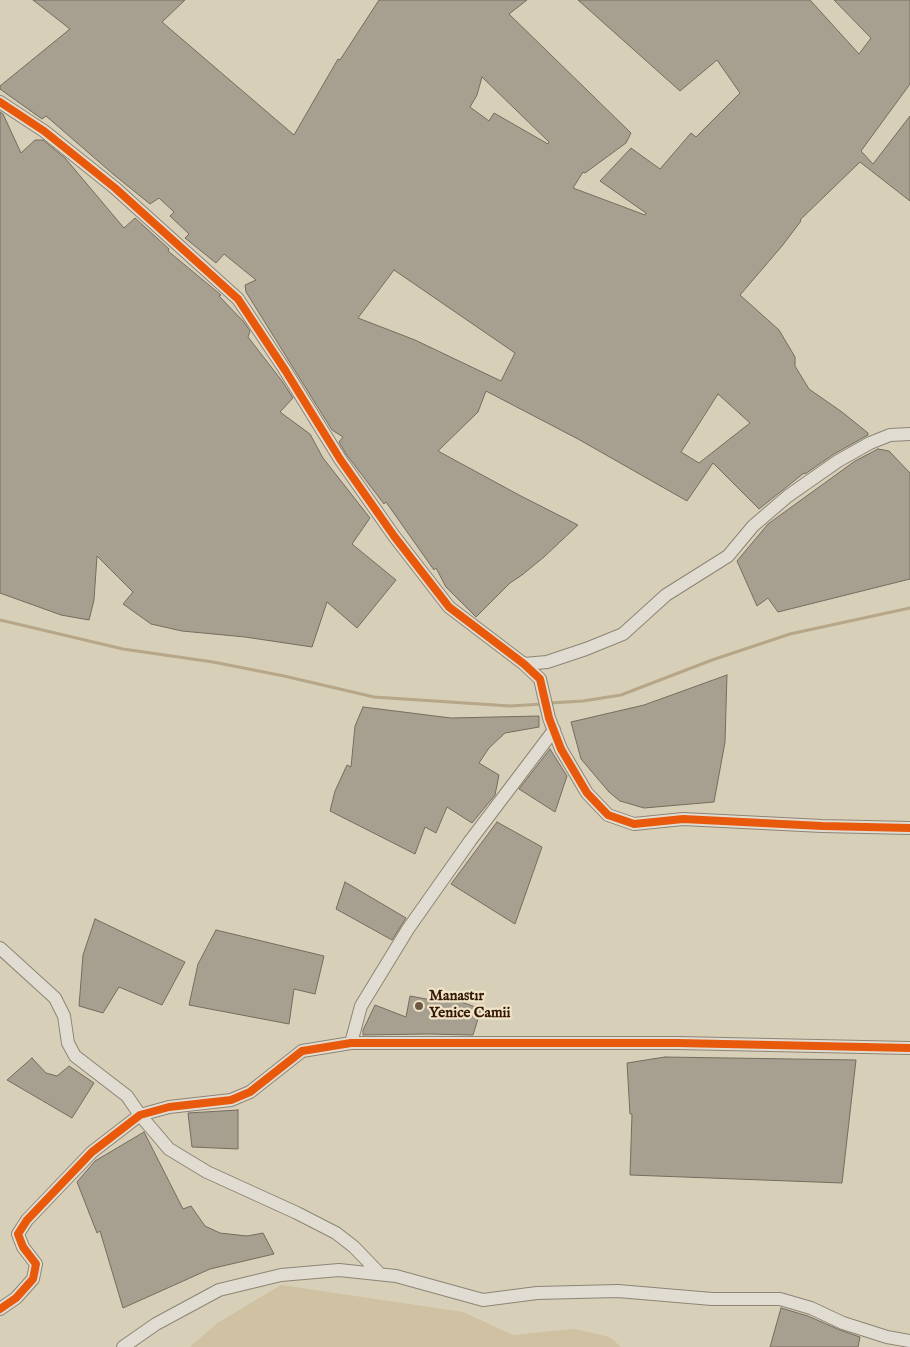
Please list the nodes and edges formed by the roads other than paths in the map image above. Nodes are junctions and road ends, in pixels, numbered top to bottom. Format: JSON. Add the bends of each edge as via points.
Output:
{"nodes":[{"id":1,"x":0,"y":102,"type":"edge"},
{"id":2,"x":910,"y":434,"type":"edge"},
{"id":3,"x":524,"y":664,"type":"junction"},
{"id":4,"x":551,"y":724,"type":"junction"},
{"id":5,"x":910,"y":828,"type":"edge"},
{"id":6,"x":0,"y":948,"type":"edge"},
{"id":7,"x":351,"y":1043,"type":"junction"},
{"id":8,"x":910,"y":1048,"type":"edge"},
{"id":9,"x":140,"y":1115,"type":"junction"},
{"id":10,"x":380,"y":1274,"type":"junction"},
{"id":11,"x":0,"y":1309,"type":"edge"},
{"id":12,"x":910,"y":1341,"type":"edge"},
{"id":13,"x":123,"y":1347,"type":"edge"}],
"edges":[{"from":1,"to":3,"type":"street","via":[[44,131],[115,188],[238,299],[340,459],[449,607]]},
{"from":2,"to":3,"type":"street","via":[[890,435],[838,461],[753,526],[728,556],[666,595],[623,634],[547,662]]},
{"from":3,"to":4,"type":"street","via":[[540,678]]},
{"from":4,"to":5,"type":"street","via":[[587,793],[608,815],[634,824],[683,819]]},
{"from":4,"to":7,"type":"street","via":[[408,929],[361,1006]]},
{"from":6,"to":9,"type":"street","via":[[56,998],[64,1016],[68,1044],[75,1056],[127,1096]]},
{"from":7,"to":8,"type":"street","via":[[669,1043]]},
{"from":7,"to":9,"type":"street","via":[[302,1051],[250,1092],[231,1100],[169,1107]]},
{"from":9,"to":10,"type":"street","via":[[168,1149],[207,1172],[336,1233]]},
{"from":9,"to":11,"type":"street","via":[[92,1152],[27,1220],[18,1234],[36,1264],[33,1280]]},
{"from":10,"to":12,"type":"street","via":[[482,1300],[537,1293],[618,1291],[712,1299],[780,1299],[852,1326]]},
{"from":10,"to":13,"type":"street","via":[[339,1270],[281,1275],[219,1290],[156,1324]]}]}
